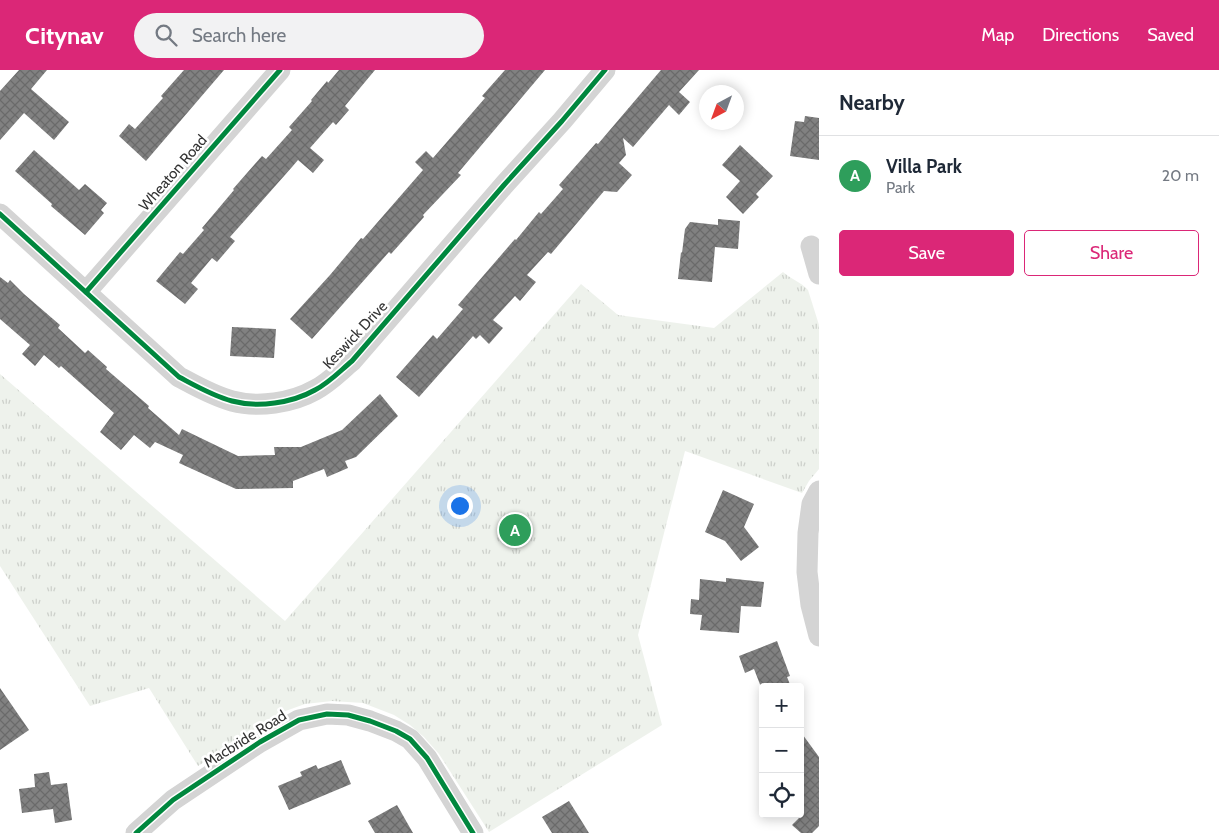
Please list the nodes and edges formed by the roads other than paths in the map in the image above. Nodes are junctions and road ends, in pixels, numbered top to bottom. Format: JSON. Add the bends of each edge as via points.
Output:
{"nodes":[{"id":1,"x":280,"y":70,"type":"edge"},
{"id":2,"x":605,"y":70,"type":"edge"},
{"id":3,"x":0,"y":214,"type":"edge"},
{"id":4,"x":811,"y":246,"type":"dead end"},
{"id":5,"x":819,"y":274,"type":"edge"},
{"id":6,"x":86,"y":292,"type":"junction"},
{"id":7,"x":819,"y":492,"type":"edge"},
{"id":8,"x":819,"y":636,"type":"edge"},
{"id":9,"x":136,"y":833,"type":"edge"},
{"id":10,"x":473,"y":833,"type":"edge"}],
"edges":[{"from":1,"to":6,"type":"street","name":"Wheaton Road"},
{"from":2,"to":6,"type":"street","name":"Keswick Drive","via":[[352,361],[336,376],[297,398],[256,404],[232,401],[207,392],[179,377]]},
{"from":3,"to":6,"type":"street","name":"Keswick Drive"},
{"from":4,"to":5,"type":"street"},
{"from":7,"to":8,"type":"street","via":[[812,504],[807,572]]},
{"from":9,"to":10,"type":"street","name":"Macbride Road","via":[[173,800],[260,742],[299,720],[327,714],[370,721],[410,739],[427,758]]}]}
